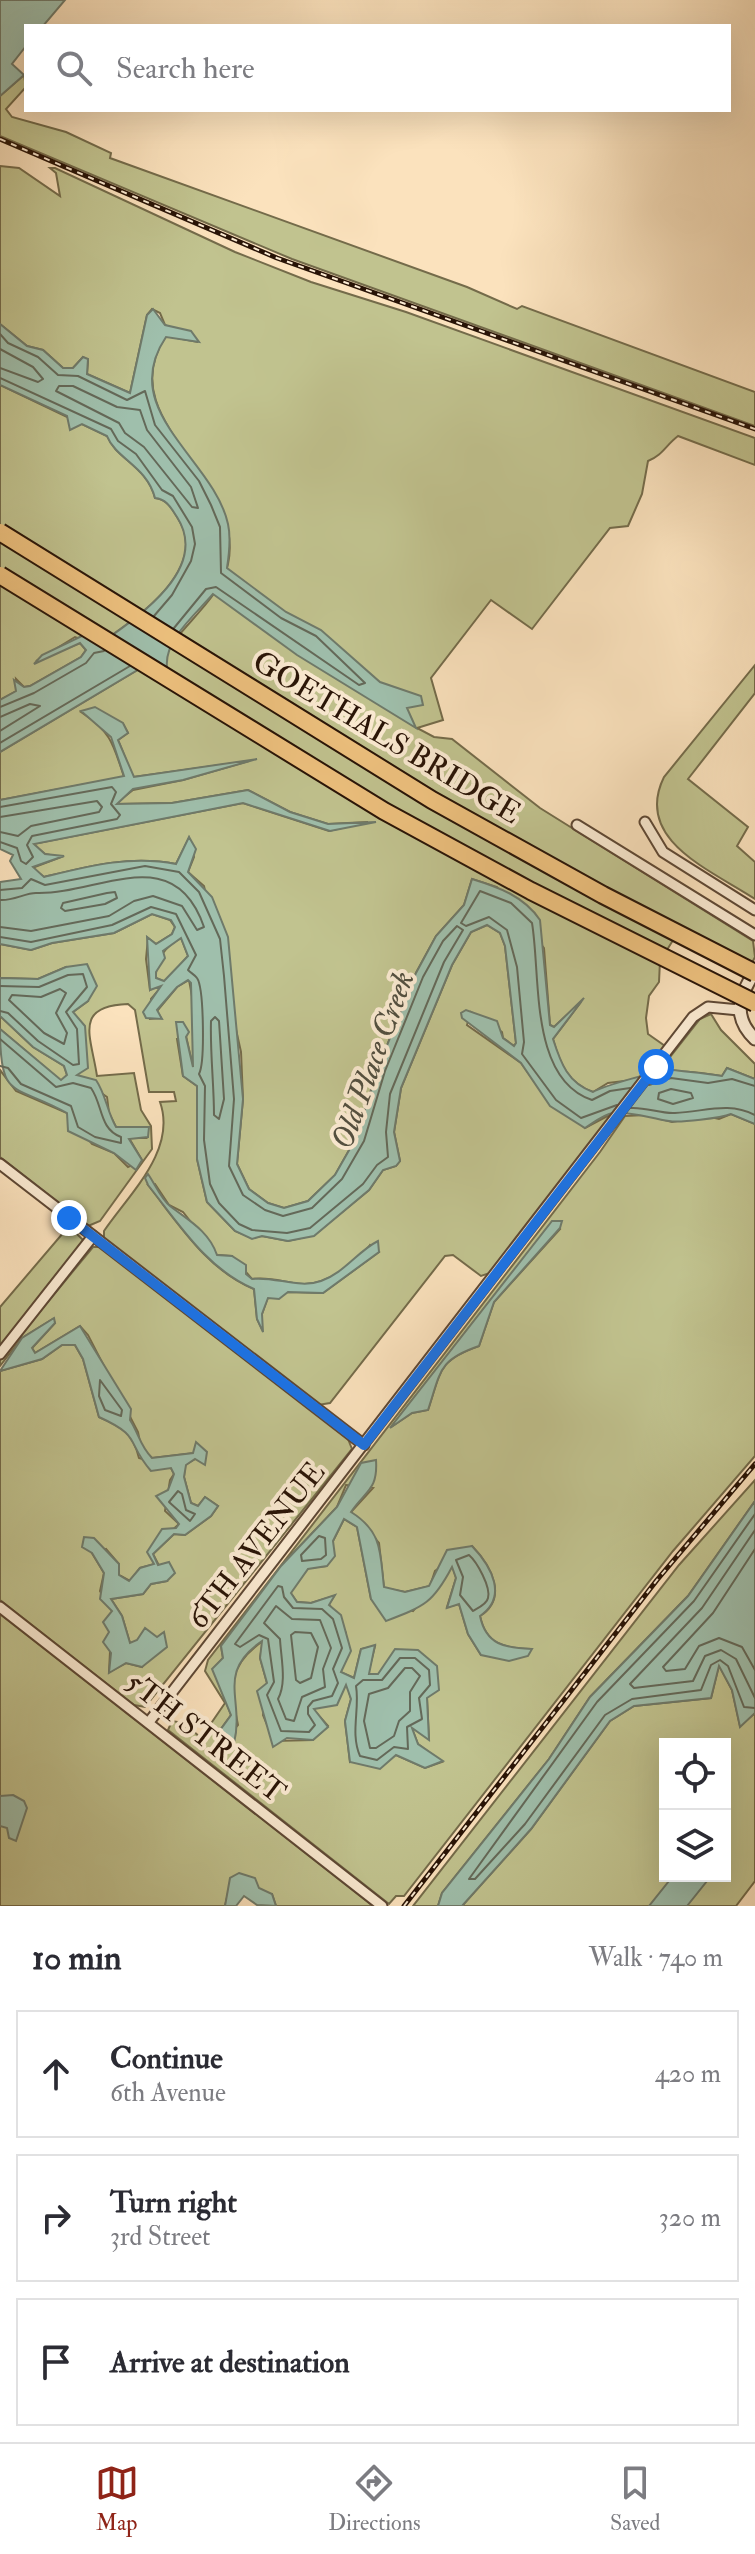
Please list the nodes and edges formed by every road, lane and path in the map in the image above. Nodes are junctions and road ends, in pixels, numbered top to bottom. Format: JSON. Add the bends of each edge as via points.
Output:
{"nodes":[{"id":1,"x":0,"y":532,"type":"edge"},
{"id":2,"x":0,"y":575,"type":"edge"},
{"id":3,"x":645,"y":822,"type":"dead end"},
{"id":4,"x":577,"y":825,"type":"dead end"},
{"id":5,"x":755,"y":910,"type":"edge"},
{"id":6,"x":755,"y":935,"type":"edge"},
{"id":7,"x":755,"y":972,"type":"edge"},
{"id":8,"x":755,"y":1003,"type":"edge"},
{"id":9,"x":739,"y":1010,"type":"junction"},
{"id":10,"x":755,"y":1039,"type":"edge"},
{"id":11,"x":0,"y":1164,"type":"edge"},
{"id":12,"x":93,"y":1236,"type":"junction"},
{"id":13,"x":0,"y":1354,"type":"edge"},
{"id":14,"x":364,"y":1445,"type":"junction"},
{"id":15,"x":0,"y":1607,"type":"edge"},
{"id":16,"x":149,"y":1722,"type":"junction"},
{"id":17,"x":382,"y":1906,"type":"edge"}],
"edges":[{"from":1,"to":7,"type":"highway","name":"GOETHALS BRIDGE","bridge":true,"via":[[480,828]]},
{"from":2,"to":8,"type":"highway","name":"GOETHALS BRIDGE","bridge":true,"via":[[396,818]]},
{"from":3,"to":5,"type":"street","via":[[663,852]]},
{"from":4,"to":6,"type":"street"},
{"from":7,"to":9,"type":"street","via":[[741,993]]},
{"from":9,"to":10,"type":"street"},
{"from":9,"to":14,"type":"street","name":"6TH AVENUE","via":[[700,1010]]},
{"from":11,"to":12,"type":"street"},
{"from":12,"to":13,"type":"street"},
{"from":12,"to":14,"type":"street"},
{"from":14,"to":16,"type":"street","name":"6TH AVENUE"},
{"from":15,"to":16,"type":"street","name":"5TH STREET"},
{"from":16,"to":17,"type":"street","name":"5TH STREET"}]}
